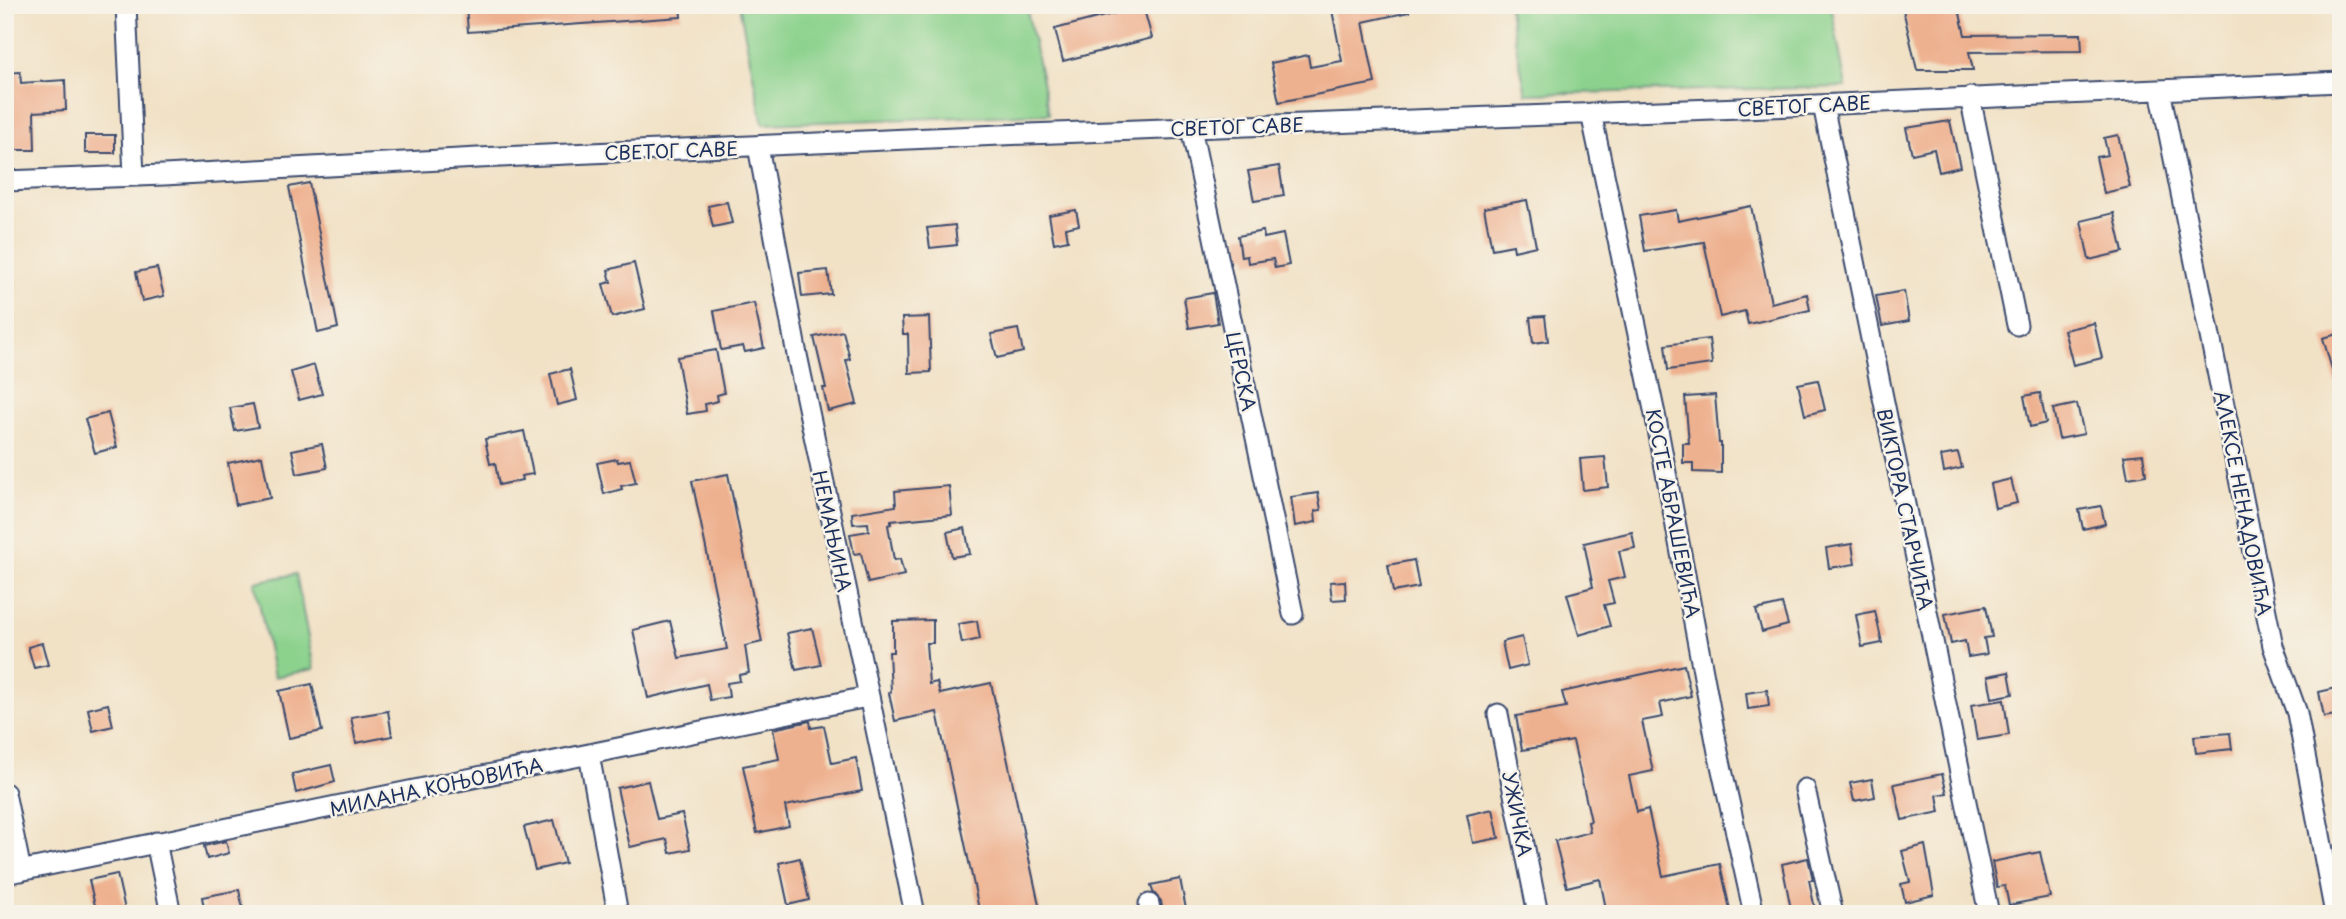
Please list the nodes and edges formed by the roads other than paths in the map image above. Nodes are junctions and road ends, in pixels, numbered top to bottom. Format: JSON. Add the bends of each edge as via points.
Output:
{"nodes":[{"id":1,"x":126,"y":5,"type":"edge"},
{"id":2,"x":2341,"y":82,"type":"edge"},
{"id":3,"x":2160,"y":90,"type":"junction"},
{"id":4,"x":1970,"y":97,"type":"junction"},
{"id":5,"x":1823,"y":105,"type":"junction"},
{"id":6,"x":1591,"y":113,"type":"junction"},
{"id":7,"x":1191,"y":128,"type":"junction"},
{"id":8,"x":758,"y":146,"type":"junction"},
{"id":9,"x":134,"y":176,"type":"junction"},
{"id":10,"x":5,"y":181,"type":"edge"},
{"id":11,"x":2017,"y":325,"type":"dead end"},
{"id":12,"x":1293,"y":614,"type":"dead end"},
{"id":13,"x":867,"y":697,"type":"junction"},
{"id":14,"x":1498,"y":714,"type":"dead end"},
{"id":15,"x":589,"y":754,"type":"junction"},
{"id":16,"x":1805,"y":789,"type":"dead end"},
{"id":17,"x":5,"y":793,"type":"edge"},
{"id":18,"x":156,"y":842,"type":"junction"},
{"id":19,"x":13,"y":872,"type":"edge"},
{"id":20,"x":171,"y":914,"type":"edge"},
{"id":21,"x":618,"y":914,"type":"edge"},
{"id":22,"x":915,"y":914,"type":"edge"},
{"id":23,"x":1538,"y":914,"type":"edge"},
{"id":24,"x":1754,"y":914,"type":"edge"},
{"id":25,"x":1833,"y":914,"type":"edge"},
{"id":26,"x":1989,"y":914,"type":"edge"},
{"id":27,"x":2335,"y":914,"type":"edge"}],
"edges":[{"from":1,"to":9,"type":"street"},
{"from":2,"to":3,"type":"street","name":"СВЕТОГ САВЕ"},
{"from":3,"to":4,"type":"street","name":"СВЕТОГ САВЕ"},
{"from":3,"to":27,"type":"street","name":"АЛЕКСЕ НЕНАДОВИЋА","via":[[2273,646],[2297,713]]},
{"from":4,"to":5,"type":"street","name":"СВЕТОГ САВЕ"},
{"from":4,"to":11,"type":"street"},
{"from":5,"to":6,"type":"street","name":"СВЕТОГ САВЕ"},
{"from":5,"to":26,"type":"street","name":"ВИКТОРА СТАРЧИЋА"},
{"from":6,"to":7,"type":"street","name":"СВЕТОГ САВЕ"},
{"from":6,"to":24,"type":"street","name":"КОСТЕ АБРАШЕВИЋА","via":[[1657,419],[1718,752]]},
{"from":7,"to":8,"type":"street","name":"СВЕТОГ САВЕ"},
{"from":7,"to":12,"type":"street","name":"ЦЕРСКА"},
{"from":8,"to":9,"type":"street","name":"СВЕТОГ САВЕ"},
{"from":8,"to":13,"type":"street","name":"НЕМАЊИНА"},
{"from":9,"to":10,"type":"street","name":"СВЕТОГ САВЕ"},
{"from":13,"to":15,"type":"street","name":"МИЛАНА КОЊОВИЋА"},
{"from":13,"to":22,"type":"street","name":"НЕМАЊИНА"},
{"from":14,"to":23,"type":"street","name":"УЖИЧКА"},
{"from":15,"to":18,"type":"street","name":"МИЛАНА КОЊОВИЋА"},
{"from":15,"to":21,"type":"street"},
{"from":16,"to":25,"type":"street"},
{"from":17,"to":19,"type":"street"},
{"from":18,"to":19,"type":"street","name":"МИЛАНА КОЊОВИЋА"},
{"from":18,"to":20,"type":"street"}]}
